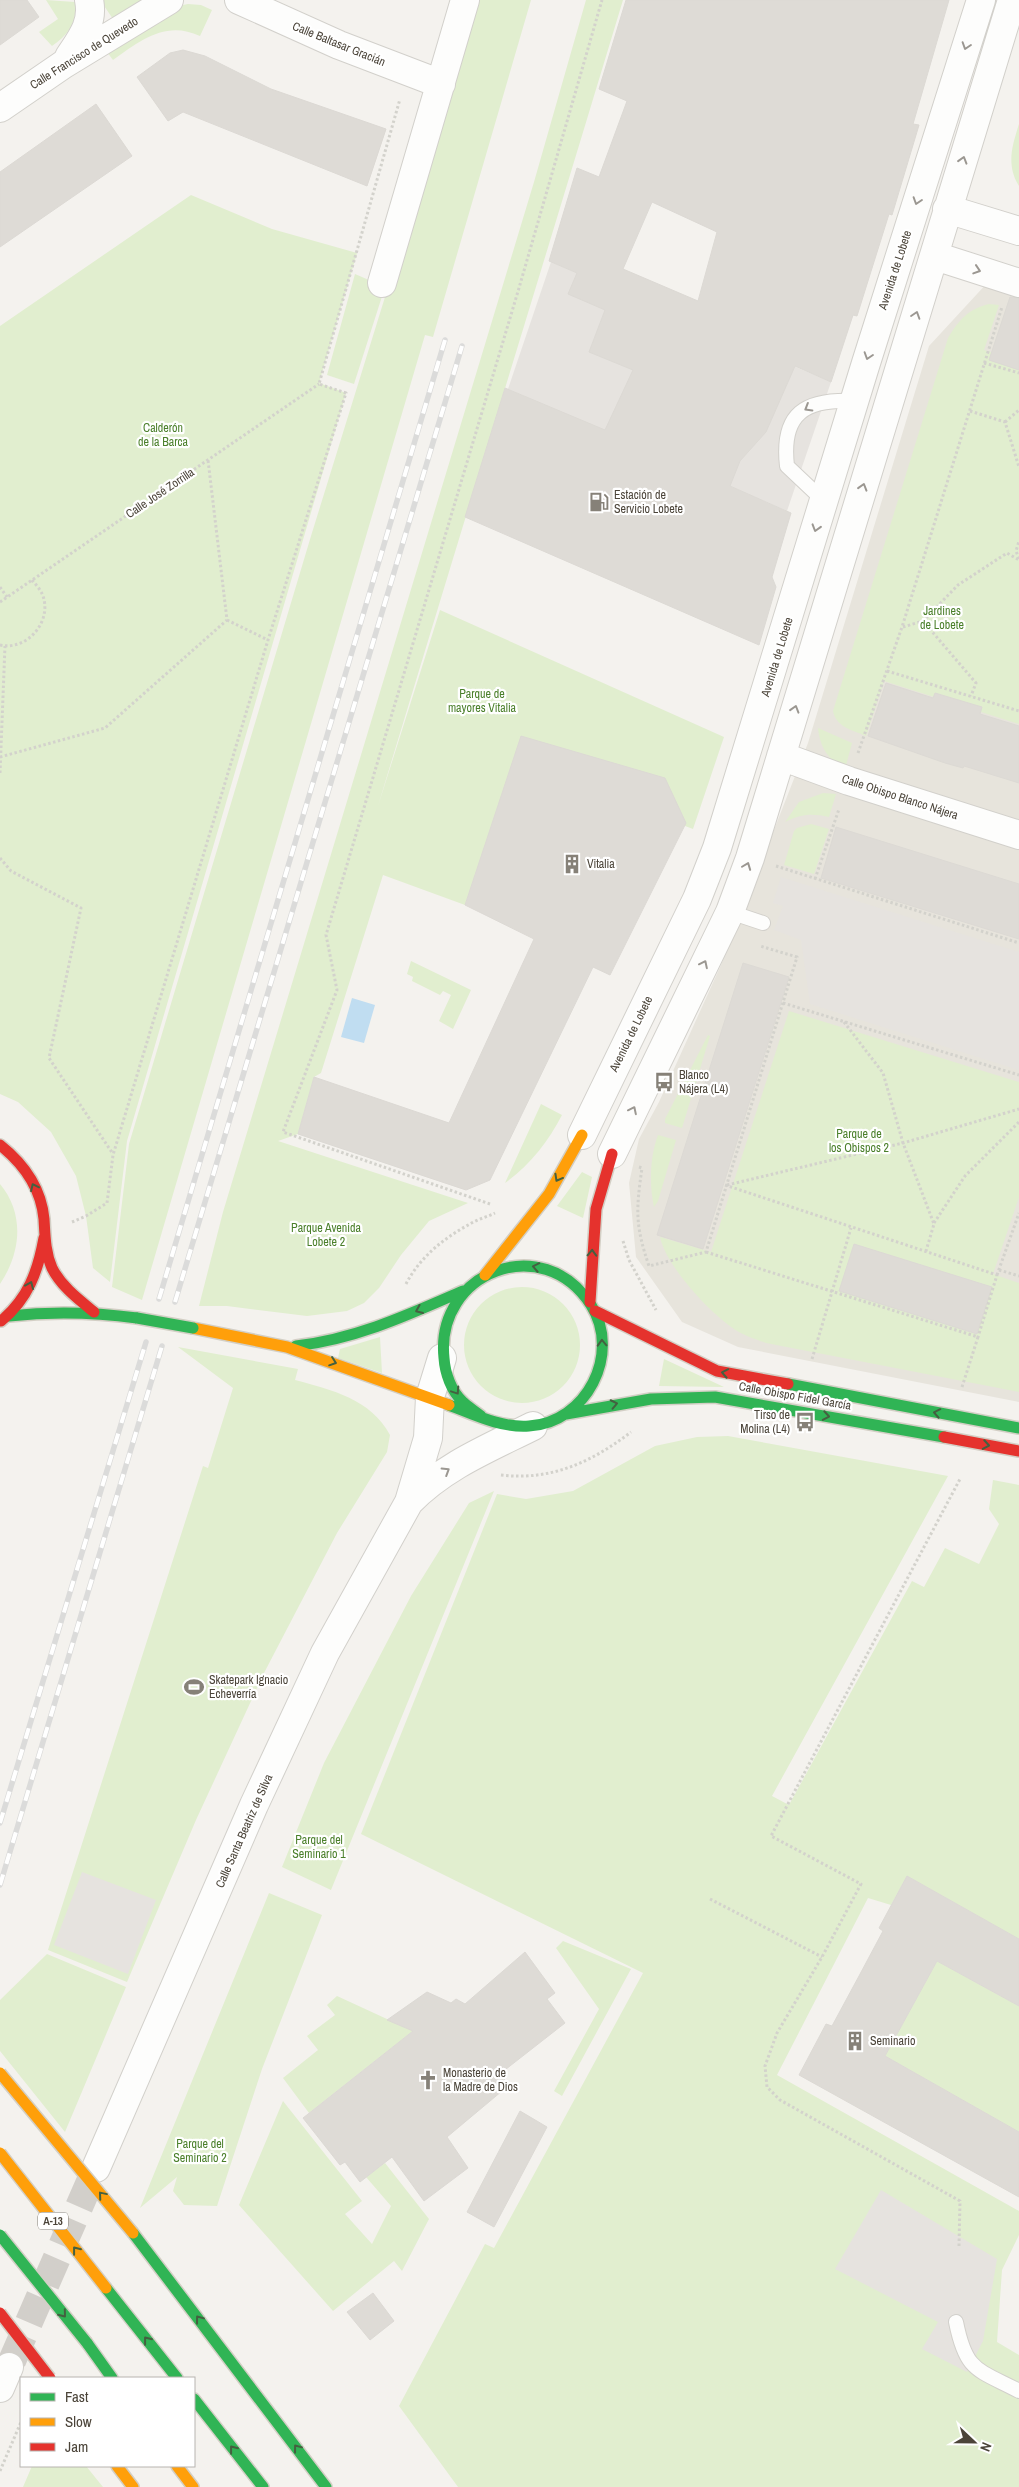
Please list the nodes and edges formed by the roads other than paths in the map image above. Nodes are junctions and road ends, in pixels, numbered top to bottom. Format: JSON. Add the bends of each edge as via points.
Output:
{"nodes":[{"id":1,"x":89,"y":0,"type":"edge"},
{"id":2,"x":169,"y":0,"type":"edge"},
{"id":3,"x":239,"y":0,"type":"edge"},
{"id":4,"x":465,"y":0,"type":"edge"},
{"id":5,"x":981,"y":0,"type":"edge"},
{"id":6,"x":1012,"y":0,"type":"edge"},
{"id":7,"x":64,"y":64,"type":"junction"},
{"id":8,"x":441,"y":84,"type":"junction"},
{"id":9,"x":0,"y":108,"type":"edge"},
{"id":10,"x":947,"y":209,"type":"junction"},
{"id":11,"x":1019,"y":231,"type":"edge"},
{"id":12,"x":935,"y":256,"type":"junction"},
{"id":13,"x":382,"y":282,"type":"dead end"},
{"id":14,"x":1011,"y":293,"type":"edge"},
{"id":15,"x":854,"y":401,"type":"junction"},
{"id":16,"x":824,"y":501,"type":"junction"},
{"id":17,"x":781,"y":756,"type":"junction"},
{"id":18,"x":1019,"y":835,"type":"edge"},
{"id":19,"x":730,"y":912,"type":"junction"},
{"id":20,"x":763,"y":924,"type":"dead end"},
{"id":21,"x":582,"y":1136,"type":"joint"},
{"id":22,"x":0,"y":1145,"type":"edge"},
{"id":23,"x":612,"y":1154,"type":"joint"},
{"id":24,"x":45,"y":1234,"type":"junction"},
{"id":25,"x":485,"y":1275,"type":"junction"},
{"id":26,"x":464,"y":1291,"type":"junction"},
{"id":27,"x":592,"y":1306,"type":"junction"},
{"id":28,"x":94,"y":1312,"type":"junction"},
{"id":29,"x":4,"y":1319,"type":"edge"},
{"id":30,"x":287,"y":1347,"type":"junction"},
{"id":31,"x":442,"y":1358,"type":"junction"},
{"id":32,"x":430,"y":1397,"type":"junction"},
{"id":33,"x":566,"y":1414,"type":"junction"},
{"id":34,"x":481,"y":1416,"type":"junction"},
{"id":35,"x":533,"y":1426,"type":"junction"},
{"id":36,"x":1019,"y":1428,"type":"edge"},
{"id":37,"x":1019,"y":1451,"type":"edge"},
{"id":38,"x":409,"y":1502,"type":"junction"},
{"id":39,"x":0,"y":2073,"type":"edge"},
{"id":40,"x":0,"y":2153,"type":"edge"},
{"id":41,"x":96,"y":2168,"type":"tunnel mouth"},
{"id":42,"x":0,"y":2235,"type":"edge"},
{"id":43,"x":0,"y":2313,"type":"edge"},
{"id":44,"x":956,"y":2322,"type":"dead end"},
{"id":45,"x":49,"y":2377,"type":"edge"},
{"id":46,"x":111,"y":2377,"type":"edge"},
{"id":47,"x":176,"y":2377,"type":"edge"},
{"id":48,"x":1019,"y":2391,"type":"edge"},
{"id":49,"x":195,"y":2400,"type":"edge"},
{"id":50,"x":118,"y":2467,"type":"edge"},
{"id":51,"x":178,"y":2467,"type":"edge"},
{"id":52,"x":133,"y":2487,"type":"edge"},
{"id":53,"x":193,"y":2487,"type":"edge"},
{"id":54,"x":264,"y":2487,"type":"edge"},
{"id":55,"x":326,"y":2487,"type":"edge"}],
"edges":[{"from":1,"to":7,"type":"street","via":[[88,28]]},
{"from":2,"to":7,"type":"street","name":"Calle Francisco de Quevedo"},
{"from":3,"to":8,"type":"street","name":"Calle Baltasar Gracián","via":[[339,45]]},
{"from":4,"to":8,"type":"street"},
{"from":5,"to":15,"type":"street","name":"Avenida de Lobete","one_way":true},
{"from":10,"to":6,"type":"street","one_way":true},
{"from":7,"to":9,"type":"street","name":"Calle Francisco de Quevedo"},
{"from":8,"to":13,"type":"street"},
{"from":10,"to":11,"type":"street"},
{"from":10,"to":12,"type":"street"},
{"from":12,"to":14,"type":"street","one_way":true},
{"from":17,"to":12,"type":"street","one_way":true},
{"from":15,"to":16,"type":"street","name":"Avenida de Lobete"},
{"from":15,"to":16,"type":"lane","one_way":true,"via":[[833,400],[812,405],[795,416],[786,436],[787,466]]},
{"from":16,"to":21,"type":"street","name":"Avenida de Lobete","one_way":true,"via":[[718,848],[697,900]]},
{"from":17,"to":18,"type":"street","name":"Calle Obispo Blanco Nájera"},
{"from":19,"to":17,"type":"street","one_way":true},
{"from":19,"to":20,"type":"lane"},
{"from":23,"to":19,"type":"street","one_way":true},
{"from":21,"to":25,"type":"main road","name":"Avenida de Lobete","one_way":true,"via":[[549,1194]]},
{"from":24,"to":22,"type":"main road","one_way":true,"via":[[43,1209],[35,1188],[22,1165]]},
{"from":27,"to":23,"type":"main road","one_way":true,"via":[[595,1208]]},
{"from":24,"to":28,"type":"main road","via":[[46,1250],[55,1272],[73,1296]]},
{"from":29,"to":24,"type":"main road","one_way":true,"via":[[24,1299],[40,1261]]},
{"from":25,"to":26,"type":"main road"},
{"from":27,"to":25,"type":"main road","one_way":true,"via":[[574,1284],[554,1272],[531,1265],[507,1266]]},
{"from":26,"to":30,"type":"main road","one_way":true,"via":[[372,1330],[321,1344]]},
{"from":26,"to":31,"type":"main road","via":[[450,1311],[442,1334]]},
{"from":33,"to":27,"type":"main road","one_way":true,"via":[[594,1383],[601,1363],[603,1342]]},
{"from":36,"to":27,"type":"main road","name":"Calle Obispo Fidel García","one_way":true,"via":[[717,1371],[688,1359]]},
{"from":28,"to":29,"type":"main road","via":[[46,1312]]},
{"from":28,"to":30,"type":"main road","bridge":true},
{"from":30,"to":32,"type":"main road","one_way":true},
{"from":31,"to":32,"type":"street","name":"Calle Santa Beatriz de Silva"},
{"from":31,"to":34,"type":"main road","one_way":true,"via":[[449,1381],[462,1401]]},
{"from":32,"to":34,"type":"main road"},
{"from":32,"to":38,"type":"street","name":"Calle Santa Beatriz de Silva","via":[[428,1438]]},
{"from":33,"to":35,"type":"main road"},
{"from":33,"to":37,"type":"main road","name":"Calle Obispo Fidel García","one_way":true,"via":[[631,1400],[698,1395]]},
{"from":34,"to":35,"type":"main road","via":[[506,1426]]},
{"from":38,"to":35,"type":"street","name":"Calle Santa Beatriz de Silva","one_way":true,"via":[[431,1481],[455,1466]]},
{"from":38,"to":41,"type":"street","name":"Calle Santa Beatriz de Silva","via":[[321,1662],[254,1806]]},
{"from":55,"to":39,"type":"main road","one_way":true,"bridge":true,"via":[[133,2233]]},
{"from":47,"to":40,"type":"main road","number":"A-13","one_way":true,"bridge":true},
{"from":42,"to":46,"type":"main road","one_way":true,"bridge":true},
{"from":43,"to":45,"type":"main road","bridge":true},
{"from":44,"to":48,"type":"lane","via":[[960,2346],[972,2367]]},
{"from":54,"to":49,"type":"main road","one_way":true},
{"from":50,"to":52,"type":"main road"},
{"from":51,"to":53,"type":"main road"}]}
